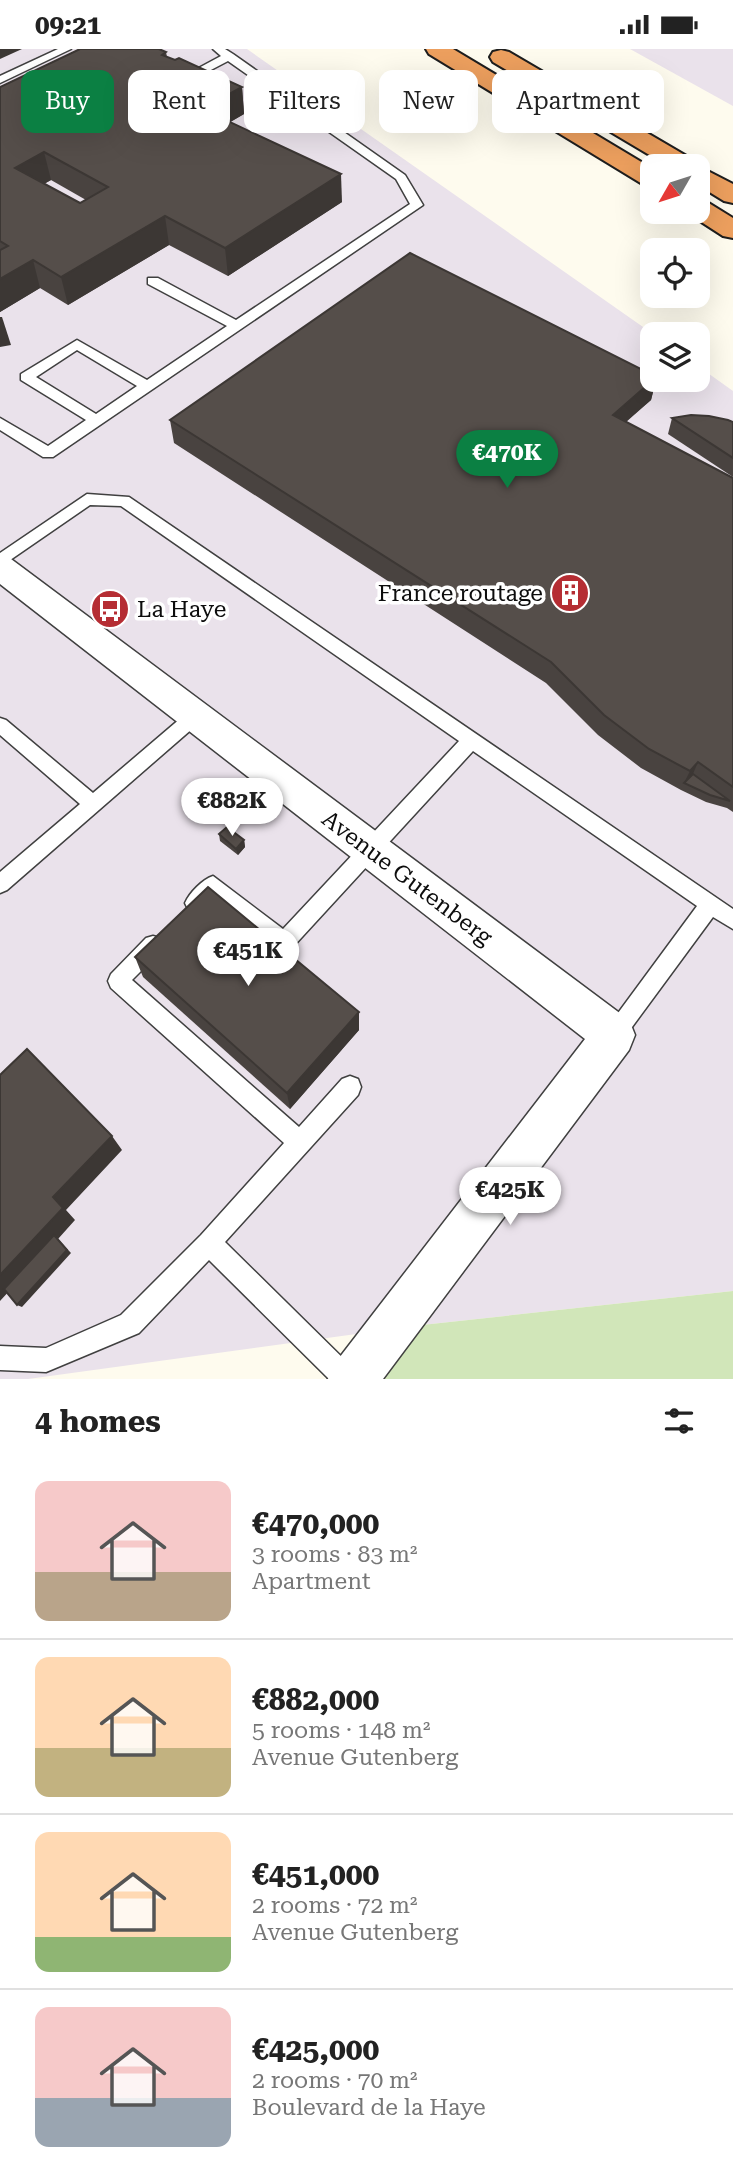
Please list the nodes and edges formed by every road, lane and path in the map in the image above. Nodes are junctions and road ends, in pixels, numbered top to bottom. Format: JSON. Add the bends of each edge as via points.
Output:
{"nodes":[{"id":1,"x":66,"y":49,"type":"edge"},
{"id":2,"x":437,"y":49,"type":"edge"},
{"id":3,"x":487,"y":49,"type":"edge"},
{"id":4,"x":223,"y":53,"type":"edge"},
{"id":5,"x":198,"y":70,"type":"edge"},
{"id":6,"x":0,"y":80,"type":"edge"},
{"id":7,"x":666,"y":154,"type":"edge"},
{"id":8,"x":640,"y":172,"type":"edge"},
{"id":9,"x":710,"y":181,"type":"edge"},
{"id":10,"x":733,"y":195,"type":"edge"},
{"id":11,"x":710,"y":216,"type":"edge"},
{"id":12,"x":733,"y":230,"type":"edge"},
{"id":13,"x":153,"y":281,"type":"dead end"},
{"id":14,"x":237,"y":326,"type":"junction"},
{"id":15,"x":147,"y":386,"type":"junction"},
{"id":16,"x":96,"y":420,"type":"junction"},
{"id":17,"x":0,"y":423,"type":"edge"},
{"id":18,"x":0,"y":561,"type":"edge"},
{"id":19,"x":0,"y":567,"type":"edge"},
{"id":20,"x":194,"y":717,"type":"junction"},
{"id":21,"x":0,"y":725,"type":"edge"},
{"id":22,"x":471,"y":741,"type":"junction"},
{"id":23,"x":93,"y":804,"type":"junction"},
{"id":24,"x":370,"y":850,"type":"junction"},
{"id":25,"x":0,"y":884,"type":"edge"},
{"id":26,"x":710,"y":905,"type":"junction"},
{"id":27,"x":185,"y":913,"type":"edge"},
{"id":28,"x":733,"y":920,"type":"edge"},
{"id":29,"x":165,"y":933,"type":"edge"},
{"id":30,"x":614,"y":1035,"type":"junction"},
{"id":31,"x":350,"y":1087,"type":"dead end"},
{"id":32,"x":300,"y":1142,"type":"junction"},
{"id":33,"x":209,"y":1243,"type":"junction"},
{"id":34,"x":0,"y":1358,"type":"edge"},
{"id":35,"x":346,"y":1379,"type":"edge"},
{"id":36,"x":353,"y":1379,"type":"edge"}],
"edges":[{"from":1,"to":6,"type":"lane"},
{"from":2,"to":8,"type":"highway"},
{"from":3,"to":7,"type":"highway"},
{"from":4,"to":5,"type":"lane"},
{"from":4,"to":14,"type":"lane","via":[[401,177],[417,205]]},
{"from":9,"to":10,"type":"highway"},
{"from":11,"to":12,"type":"highway"},
{"from":13,"to":14,"type":"lane"},
{"from":14,"to":15,"type":"lane"},
{"from":15,"to":16,"type":"lane"},
{"from":15,"to":16,"type":"lane","via":[[77,344],[26,377]]},
{"from":16,"to":17,"type":"lane","via":[[48,453]]},
{"from":18,"to":22,"type":"lane","via":[[87,499],[124,501]]},
{"from":19,"to":20,"type":"street","name":"Avenue Gutenberg"},
{"from":20,"to":23,"type":"lane"},
{"from":20,"to":24,"type":"street","name":"Avenue Gutenberg"},
{"from":21,"to":23,"type":"lane"},
{"from":22,"to":24,"type":"lane"},
{"from":22,"to":26,"type":"lane"},
{"from":23,"to":25,"type":"lane"},
{"from":24,"to":27,"type":"lane","via":[[284,942],[213,884]]},
{"from":24,"to":30,"type":"street","name":"Avenue Gutenberg"},
{"from":26,"to":28,"type":"lane"},
{"from":26,"to":30,"type":"lane"},
{"from":29,"to":32,"type":"lane","via":[[118,981]]},
{"from":30,"to":36,"type":"street"},
{"from":31,"to":32,"type":"lane"},
{"from":32,"to":33,"type":"lane"},
{"from":33,"to":34,"type":"lane","via":[[130,1324],[46,1360]]},
{"from":33,"to":35,"type":"lane"}]}
